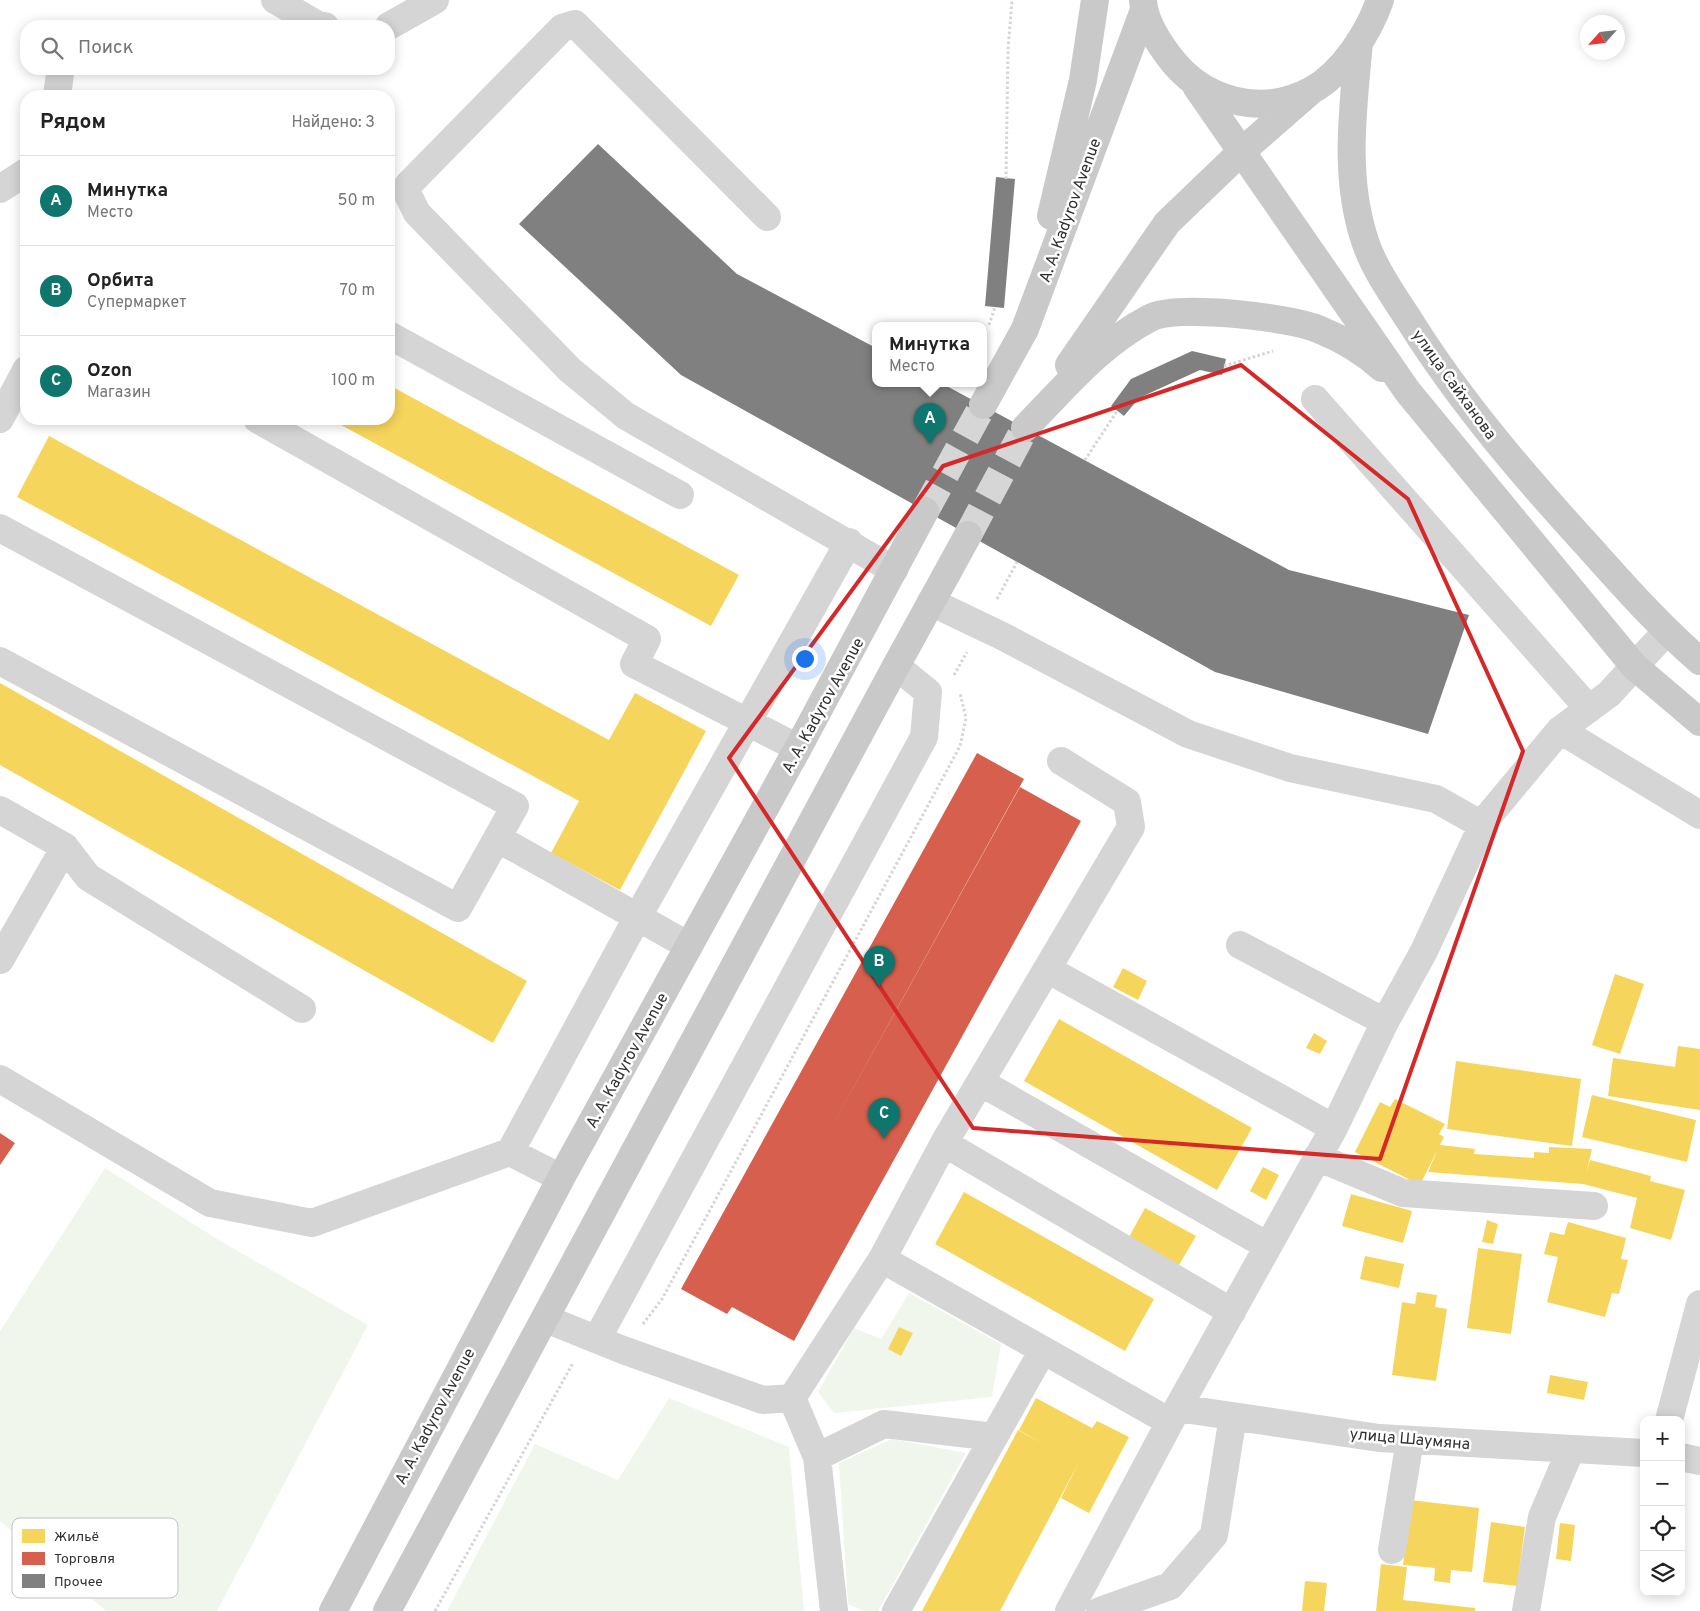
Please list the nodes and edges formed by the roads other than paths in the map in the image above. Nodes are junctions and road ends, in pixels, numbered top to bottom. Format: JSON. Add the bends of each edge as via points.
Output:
{"nodes":[{"id":1,"x":275,"y":0,"type":"edge"},
{"id":2,"x":435,"y":0,"type":"edge"},
{"id":3,"x":1095,"y":0,"type":"edge"},
{"id":4,"x":1381,"y":1,"type":"edge"},
{"id":5,"x":1144,"y":5,"type":"edge"},
{"id":6,"x":309,"y":20,"type":"edge"},
{"id":7,"x":395,"y":22,"type":"edge"},
{"id":8,"x":1359,"y":42,"type":"junction"},
{"id":9,"x":1196,"y":86,"type":"junction"},
{"id":10,"x":1312,"y":90,"type":"junction"},
{"id":11,"x":1241,"y":152,"type":"junction"},
{"id":12,"x":20,"y":176,"type":"edge"},
{"id":13,"x":0,"y":189,"type":"edge"},
{"id":14,"x":767,"y":216,"type":"dead end"},
{"id":15,"x":1025,"y":329,"type":"junction"},
{"id":16,"x":395,"y":338,"type":"edge"},
{"id":17,"x":20,"y":381,"type":"edge"},
{"id":18,"x":1408,"y":392,"type":"junction"},
{"id":19,"x":1315,"y":399,"type":"dead end"},
{"id":20,"x":983,"y":406,"type":"tunnel mouth"},
{"id":21,"x":0,"y":419,"type":"edge"},
{"id":22,"x":268,"y":425,"type":"edge"},
{"id":23,"x":680,"y":495,"type":"dead end"},
{"id":24,"x":925,"y":511,"type":"tunnel mouth"},
{"id":25,"x":0,"y":528,"type":"edge"},
{"id":26,"x":968,"y":535,"type":"tunnel mouth"},
{"id":27,"x":849,"y":542,"type":"junction"},
{"id":28,"x":894,"y":570,"type":"junction"},
{"id":29,"x":931,"y":602,"type":"junction"},
{"id":30,"x":1666,"y":632,"type":"junction"},
{"id":31,"x":0,"y":661,"type":"edge"},
{"id":32,"x":1700,"y":661,"type":"edge"},
{"id":33,"x":896,"y":666,"type":"junction"},
{"id":34,"x":1634,"y":666,"type":"junction"},
{"id":35,"x":1589,"y":709,"type":"junction"},
{"id":36,"x":748,"y":722,"type":"junction"},
{"id":37,"x":1700,"y":722,"type":"edge"},
{"id":38,"x":1560,"y":730,"type":"junction"},
{"id":39,"x":798,"y":748,"type":"junction"},
{"id":40,"x":1061,"y":761,"type":"dead end"},
{"id":41,"x":0,"y":810,"type":"edge"},
{"id":42,"x":1700,"y":815,"type":"edge"},
{"id":43,"x":1482,"y":825,"type":"junction"},
{"id":44,"x":497,"y":838,"type":"junction"},
{"id":45,"x":65,"y":846,"type":"junction"},
{"id":46,"x":637,"y":918,"type":"junction"},
{"id":47,"x":1240,"y":944,"type":"dead end"},
{"id":48,"x":689,"y":946,"type":"junction"},
{"id":49,"x":0,"y":960,"type":"edge"},
{"id":50,"x":1047,"y":968,"type":"junction"},
{"id":51,"x":302,"y":1009,"type":"dead end"},
{"id":52,"x":1385,"y":1022,"type":"junction"},
{"id":53,"x":0,"y":1079,"type":"edge"},
{"id":54,"x":980,"y":1082,"type":"junction"},
{"id":55,"x":1334,"y":1128,"type":"junction"},
{"id":56,"x":944,"y":1143,"type":"junction"},
{"id":57,"x":510,"y":1152,"type":"junction"},
{"id":58,"x":1317,"y":1158,"type":"junction"},
{"id":59,"x":561,"y":1178,"type":"junction"},
{"id":60,"x":1594,"y":1206,"type":"dead end"},
{"id":61,"x":1268,"y":1246,"type":"junction"},
{"id":62,"x":882,"y":1259,"type":"junction"},
{"id":63,"x":1700,"y":1304,"type":"edge"},
{"id":64,"x":1232,"y":1312,"type":"junction"},
{"id":65,"x":546,"y":1318,"type":"junction"},
{"id":66,"x":597,"y":1339,"type":"junction"},
{"id":67,"x":1043,"y":1350,"type":"junction"},
{"id":68,"x":792,"y":1398,"type":"junction"},
{"id":69,"x":1174,"y":1415,"type":"junction"},
{"id":70,"x":1233,"y":1416,"type":"junction"},
{"id":71,"x":1671,"y":1416,"type":"edge"},
{"id":72,"x":994,"y":1437,"type":"junction"},
{"id":73,"x":1410,"y":1440,"type":"junction"},
{"id":74,"x":1571,"y":1449,"type":"junction"},
{"id":75,"x":1640,"y":1453,"type":"edge"},
{"id":76,"x":817,"y":1457,"type":"junction"},
{"id":77,"x":1685,"y":1458,"type":"edge"},
{"id":78,"x":1700,"y":1460,"type":"edge"},
{"id":79,"x":1392,"y":1550,"type":"dead end"},
{"id":80,"x":333,"y":1611,"type":"edge"},
{"id":81,"x":387,"y":1611,"type":"edge"},
{"id":82,"x":834,"y":1611,"type":"edge"},
{"id":83,"x":896,"y":1611,"type":"edge"},
{"id":84,"x":1069,"y":1611,"type":"edge"},
{"id":85,"x":1100,"y":1611,"type":"edge"},
{"id":86,"x":1526,"y":1611,"type":"edge"}],
"edges":[{"from":1,"to":6,"type":"street"},
{"from":2,"to":7,"type":"street"},
{"from":3,"to":15,"type":"main road","via":[[1084,80]]},
{"from":4,"to":8,"type":"main road"},
{"from":5,"to":9,"type":"main road","via":[[1158,41],[1172,62]]},
{"from":5,"to":15,"type":"main road","name":"A. A. Kadyrov Avenue"},
{"from":8,"to":10,"type":"main road","via":[[1338,68]]},
{"from":8,"to":30,"type":"main road","name":"улица Сайханова","via":[[1350,164],[1366,245],[1436,364],[1531,484]]},
{"from":9,"to":10,"type":"main road","via":[[1222,98],[1249,104],[1274,103]]},
{"from":9,"to":11,"type":"main road"},
{"from":10,"to":11,"type":"main road"},
{"from":11,"to":18,"type":"main road"},
{"from":11,"to":18,"type":"main road","via":[[1167,223],[1025,428],[1099,351],[1152,317],[1188,312],[1225,313],[1316,328],[1362,349]]},
{"from":12,"to":13,"type":"street"},
{"from":14,"to":27,"type":"street","via":[[575,24],[562,28],[408,184],[407,193],[417,213],[563,363],[619,410]]},
{"from":15,"to":20,"type":"main road","name":"A. A. Kadyrov Avenue"},
{"from":16,"to":23,"type":"street"},
{"from":17,"to":21,"type":"street"},
{"from":18,"to":34,"type":"main road"},
{"from":19,"to":35,"type":"street"},
{"from":22,"to":36,"type":"street","via":[[647,639],[634,664]]},
{"from":24,"to":28,"type":"main road","name":"A. A. Kadyrov Avenue"},
{"from":25,"to":44,"type":"street","via":[[515,806]]},
{"from":26,"to":29,"type":"main road"},
{"from":27,"to":28,"type":"street"},
{"from":27,"to":36,"type":"street"},
{"from":28,"to":39,"type":"main road","name":"A. A. Kadyrov Avenue"},
{"from":29,"to":33,"type":"main road"},
{"from":29,"to":43,"type":"street","via":[[1188,734],[1290,768],[1436,799]]},
{"from":30,"to":32,"type":"main road","name":"улица Сайханова"},
{"from":30,"to":34,"type":"street"},
{"from":31,"to":44,"type":"street","via":[[458,908]]},
{"from":33,"to":65,"type":"main road"},
{"from":33,"to":66,"type":"street","via":[[928,692],[924,737]]},
{"from":34,"to":35,"type":"street","via":[[1609,694]]},
{"from":34,"to":37,"type":"main road"},
{"from":35,"to":38,"type":"street"},
{"from":36,"to":39,"type":"street"},
{"from":36,"to":46,"type":"street"},
{"from":38,"to":42,"type":"street"},
{"from":38,"to":43,"type":"street"},
{"from":39,"to":48,"type":"main road","name":"A. A. Kadyrov Avenue"},
{"from":40,"to":50,"type":"street","via":[[1127,802],[1131,827]]},
{"from":41,"to":45,"type":"street"},
{"from":43,"to":52,"type":"street","via":[[1424,950]]},
{"from":44,"to":46,"type":"street"},
{"from":45,"to":49,"type":"street"},
{"from":45,"to":51,"type":"street","via":[[88,878]]},
{"from":46,"to":48,"type":"street"},
{"from":46,"to":57,"type":"street"},
{"from":47,"to":52,"type":"street"},
{"from":48,"to":59,"type":"main road","name":"A. A. Kadyrov Avenue"},
{"from":50,"to":54,"type":"street"},
{"from":50,"to":55,"type":"street"},
{"from":52,"to":55,"type":"street"},
{"from":53,"to":57,"type":"street","via":[[210,1203],[312,1223]]},
{"from":54,"to":56,"type":"street"},
{"from":54,"to":61,"type":"street"},
{"from":55,"to":58,"type":"street"},
{"from":56,"to":62,"type":"street"},
{"from":56,"to":64,"type":"street"},
{"from":57,"to":59,"type":"street"},
{"from":58,"to":60,"type":"street","via":[[1403,1193]]},
{"from":58,"to":61,"type":"street"},
{"from":59,"to":80,"type":"main road","name":"A. A. Kadyrov Avenue"},
{"from":61,"to":64,"type":"street"},
{"from":62,"to":67,"type":"street"},
{"from":62,"to":68,"type":"street"},
{"from":63,"to":71,"type":"street"},
{"from":64,"to":69,"type":"street"},
{"from":65,"to":66,"type":"street"},
{"from":65,"to":81,"type":"main road"},
{"from":66,"to":68,"type":"street","via":[[763,1400]]},
{"from":67,"to":69,"type":"street"},
{"from":67,"to":72,"type":"street"},
{"from":68,"to":76,"type":"street"},
{"from":69,"to":70,"type":"street","name":"улица Шаумяна"},
{"from":69,"to":84,"type":"street"},
{"from":70,"to":73,"type":"street","name":"улица Шаумяна"},
{"from":70,"to":85,"type":"street","via":[[1214,1535],[1170,1586]]},
{"from":72,"to":76,"type":"street","via":[[884,1424]]},
{"from":72,"to":83,"type":"street"},
{"from":73,"to":74,"type":"street","name":"улица Шаумяна"},
{"from":73,"to":79,"type":"street"},
{"from":74,"to":75,"type":"street","name":"улица Шаумяна"},
{"from":74,"to":86,"type":"street","via":[[1542,1517]]},
{"from":76,"to":82,"type":"street"},
{"from":77,"to":78,"type":"street"}]}
